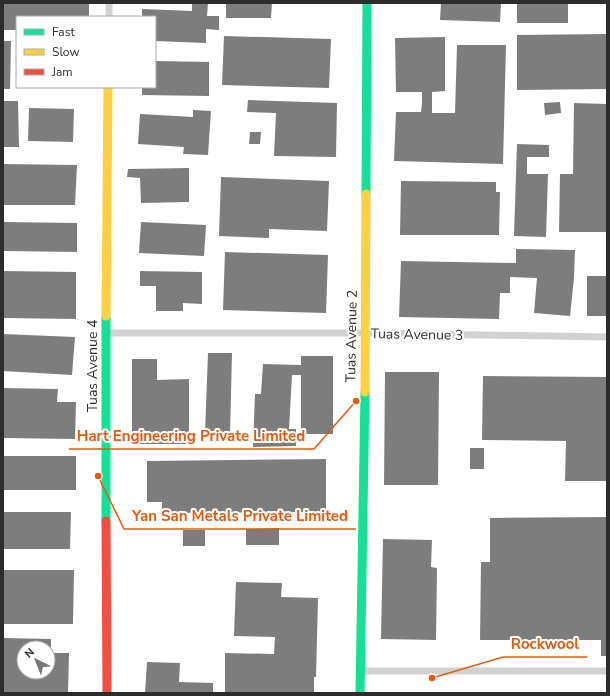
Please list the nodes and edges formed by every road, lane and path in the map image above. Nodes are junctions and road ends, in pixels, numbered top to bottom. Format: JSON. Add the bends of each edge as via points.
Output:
{"nodes":[{"id":1,"x":109,"y":3,"type":"edge"},
{"id":2,"x":367,"y":3,"type":"edge"},
{"id":3,"x":109,"y":16,"type":"edge"},
{"id":4,"x":108,"y":88,"type":"edge"},
{"id":5,"x":106,"y":333,"type":"junction"},
{"id":6,"x":366,"y":334,"type":"junction"},
{"id":7,"x":607,"y":337,"type":"edge"},
{"id":8,"x":360,"y":671,"type":"junction"},
{"id":9,"x":607,"y":671,"type":"edge"},
{"id":10,"x":107,"y":693,"type":"edge"},
{"id":11,"x":360,"y":693,"type":"edge"}],
"edges":[{"from":1,"to":3,"type":"street"},
{"from":2,"to":6,"type":"street","name":"Tuas Avenue 2"},
{"from":4,"to":5,"type":"street","name":"Tuas Avenue 4"},
{"from":5,"to":6,"type":"street","name":"Tuas Avenue 3"},
{"from":5,"to":10,"type":"street","name":"Tuas Avenue 4"},
{"from":6,"to":7,"type":"street","name":"Tuas Avenue 3"},
{"from":6,"to":8,"type":"street","name":"Tuas Avenue 2"},
{"from":8,"to":9,"type":"street"},
{"from":8,"to":11,"type":"street","name":"Tuas Avenue 2"}]}
